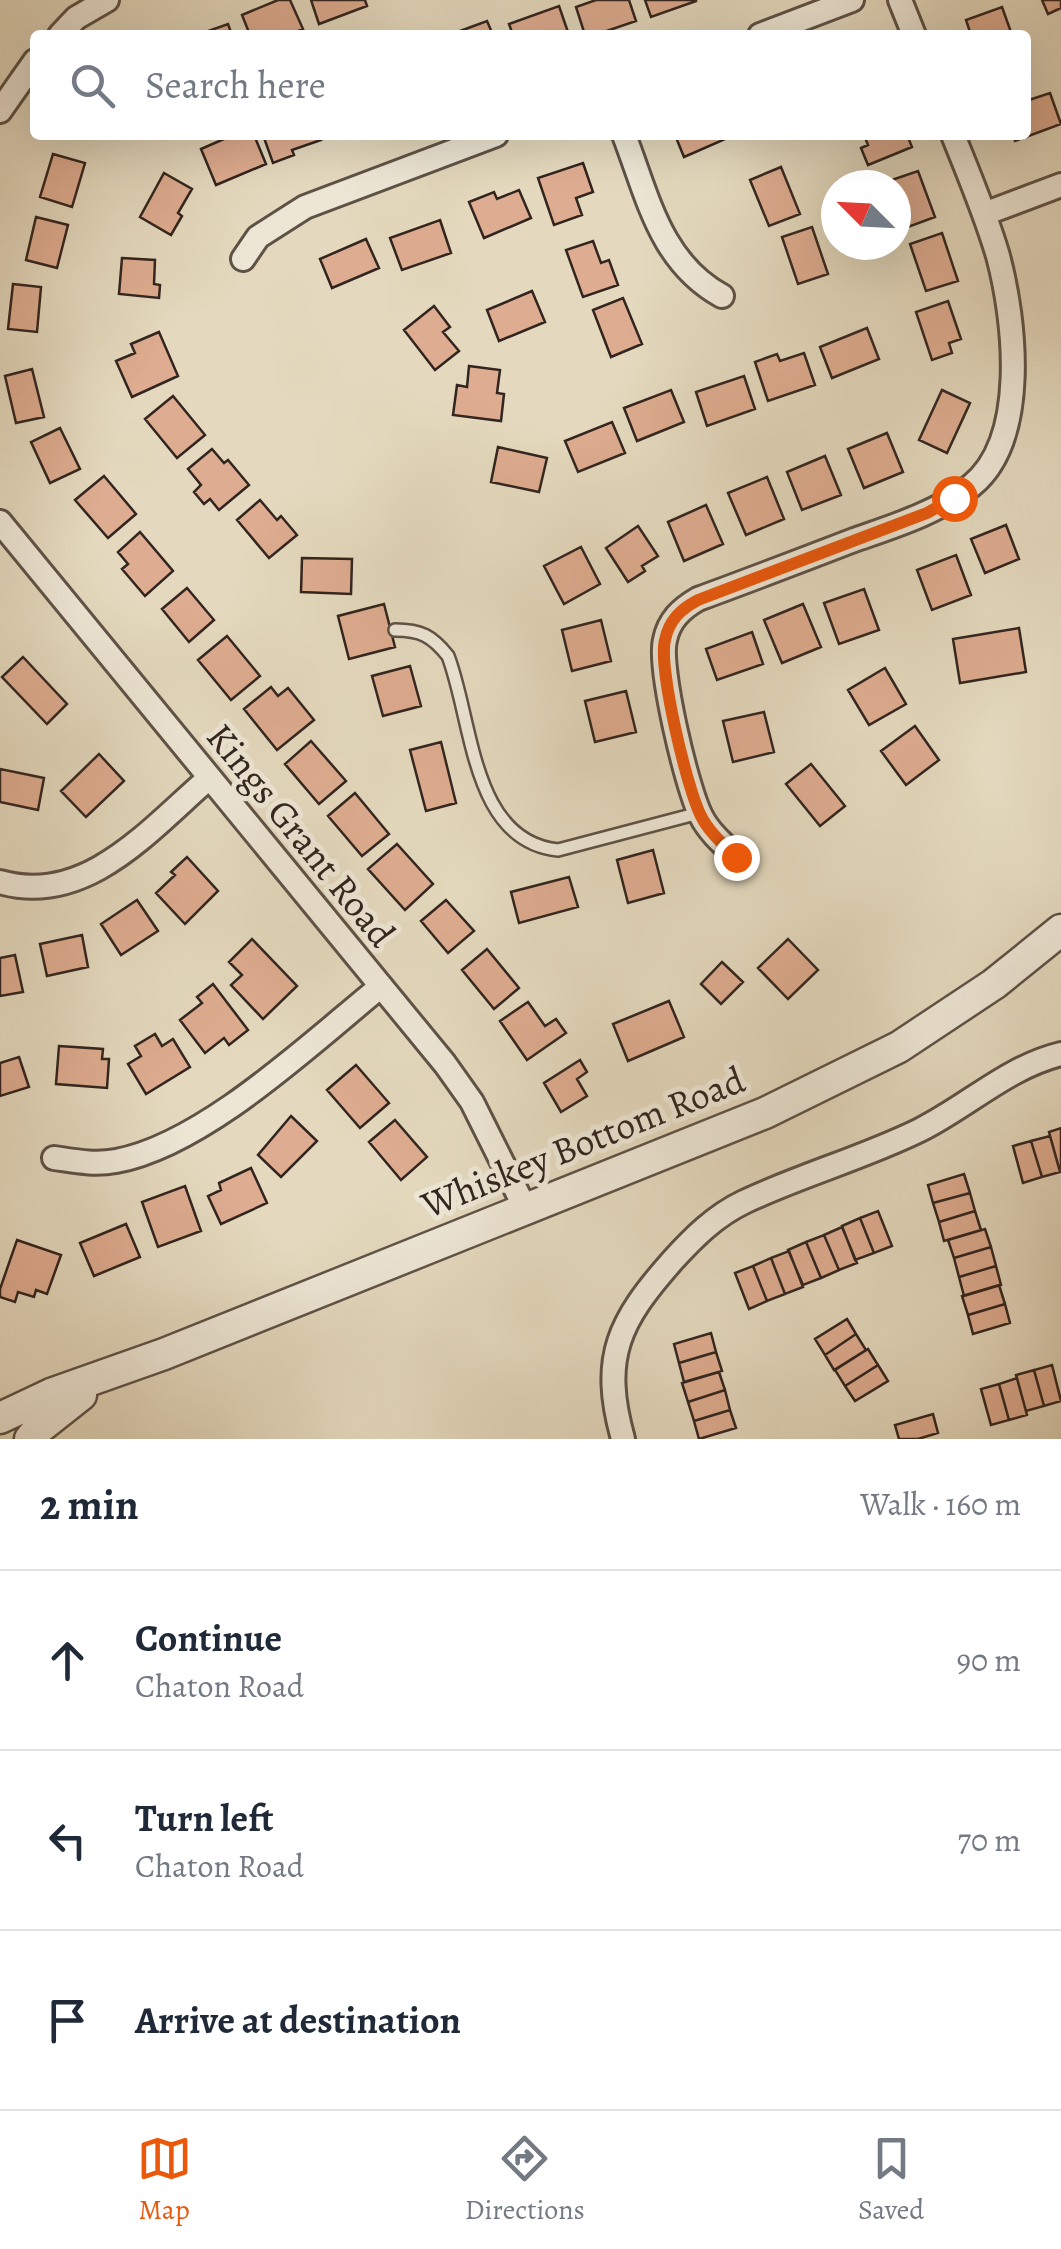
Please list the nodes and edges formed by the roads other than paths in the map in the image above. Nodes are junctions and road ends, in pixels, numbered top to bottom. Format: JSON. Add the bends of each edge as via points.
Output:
{"nodes":[{"id":1,"x":107,"y":0,"type":"edge"},
{"id":2,"x":852,"y":0,"type":"edge"},
{"id":3,"x":900,"y":0,"type":"edge"},
{"id":4,"x":66,"y":18,"type":"edge"},
{"id":5,"x":773,"y":30,"type":"edge"},
{"id":6,"x":912,"y":30,"type":"edge"},
{"id":7,"x":30,"y":68,"type":"edge"},
{"id":8,"x":0,"y":112,"type":"edge"},
{"id":9,"x":483,"y":140,"type":"edge"},
{"id":10,"x":626,"y":140,"type":"edge"},
{"id":11,"x":955,"y":140,"type":"edge"},
{"id":12,"x":1061,"y":186,"type":"edge"},
{"id":13,"x":984,"y":214,"type":"junction"},
{"id":14,"x":243,"y":259,"type":"dead end"},
{"id":15,"x":722,"y":296,"type":"dead end"},
{"id":16,"x":0,"y":522,"type":"edge"},
{"id":17,"x":395,"y":630,"type":"dead end"},
{"id":18,"x":209,"y":778,"type":"junction"},
{"id":19,"x":699,"y":813,"type":"junction"},
{"id":20,"x":736,"y":857,"type":"dead end"},
{"id":21,"x":0,"y":882,"type":"edge"},
{"id":22,"x":1061,"y":930,"type":"edge"},
{"id":23,"x":380,"y":986,"type":"junction"},
{"id":24,"x":1061,"y":1054,"type":"edge"},
{"id":25,"x":54,"y":1158,"type":"dead end"},
{"id":26,"x":525,"y":1208,"type":"junction"},
{"id":27,"x":108,"y":1376,"type":"junction"},
{"id":28,"x":0,"y":1418,"type":"edge"},
{"id":29,"x":30,"y":1439,"type":"edge"},
{"id":30,"x":623,"y":1439,"type":"edge"}],
"edges":[{"from":1,"to":4,"type":"street"},
{"from":2,"to":5,"type":"street"},
{"from":3,"to":6,"type":"street"},
{"from":7,"to":8,"type":"street"},
{"from":9,"to":14,"type":"street","via":[[304,207],[258,237]]},
{"from":10,"to":15,"type":"street","via":[[678,263]]},
{"from":11,"to":13,"type":"street"},
{"from":12,"to":13,"type":"street"},
{"from":13,"to":19,"type":"street","via":[[1007,310],[1012,402],[1005,433],[974,484],[927,513],[682,608],[663,652]]},
{"from":16,"to":18,"type":"street","name":"Kings Grant Road"},
{"from":17,"to":19,"type":"lane","via":[[418,630],[448,656],[486,793],[521,838],[558,850]]},
{"from":18,"to":21,"type":"street","via":[[89,876],[39,888]]},
{"from":18,"to":23,"type":"street","name":"Kings Grant Road"},
{"from":19,"to":20,"type":"street"},
{"from":22,"to":26,"type":"street","name":"Whiskey Bottom Road","via":[[994,984],[883,1055],[765,1112]]},
{"from":23,"to":25,"type":"street","via":[[198,1127],[119,1161]]},
{"from":23,"to":26,"type":"street","name":"Kings Grant Road","via":[[472,1102]]},
{"from":24,"to":30,"type":"street","via":[[1009,1075],[923,1129],[714,1220],[640,1297],[624,1326],[612,1382]]},
{"from":26,"to":27,"type":"street","name":"Whiskey Bottom Road"},
{"from":27,"to":28,"type":"street","name":"Whiskey Bottom Road"},
{"from":27,"to":29,"type":"street","name":"Whiskey Bottom Road"}]}
